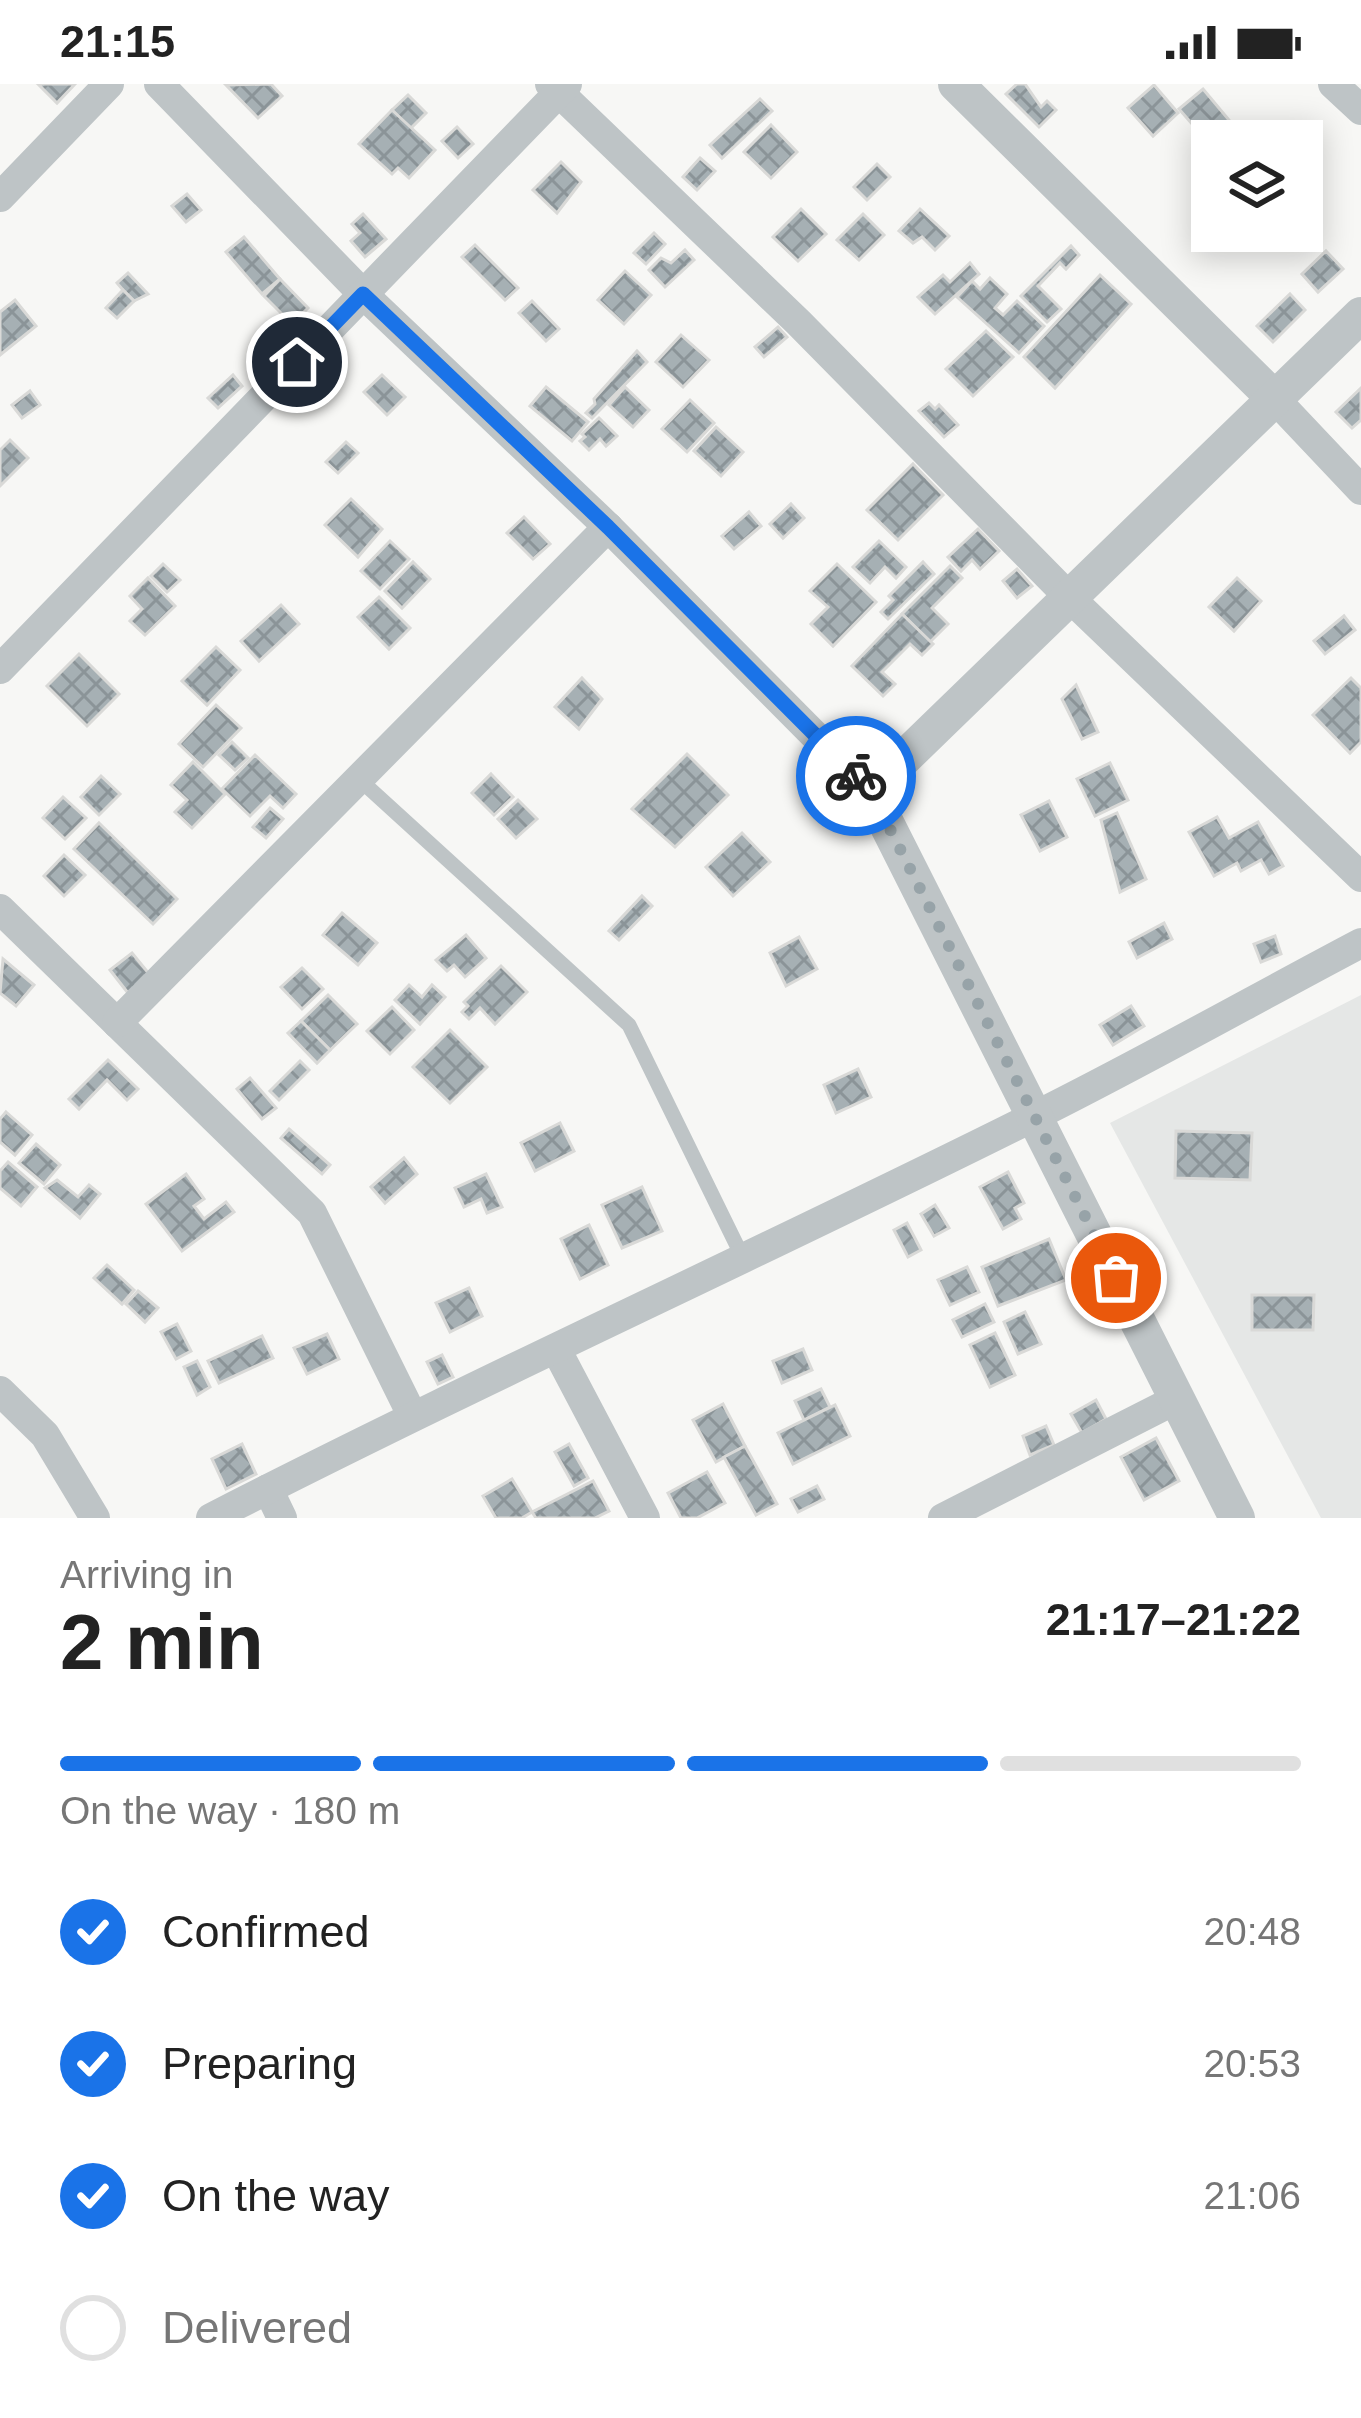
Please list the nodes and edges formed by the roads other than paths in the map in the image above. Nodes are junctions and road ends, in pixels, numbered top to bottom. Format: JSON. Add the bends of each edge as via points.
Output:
{"nodes":[{"id":1,"x":109,"y":84,"type":"edge"},
{"id":2,"x":159,"y":84,"type":"edge"},
{"id":3,"x":956,"y":84,"type":"edge"},
{"id":4,"x":1334,"y":84,"type":"edge"},
{"id":5,"x":558,"y":87,"type":"edge"},
{"id":6,"x":1361,"y":110,"type":"edge"},
{"id":7,"x":0,"y":197,"type":"edge"},
{"id":8,"x":363,"y":294,"type":"junction"},
{"id":9,"x":1361,"y":315,"type":"edge"},
{"id":10,"x":1274,"y":398,"type":"junction"},
{"id":11,"x":1361,"y":490,"type":"edge"},
{"id":12,"x":608,"y":527,"type":"junction"},
{"id":13,"x":1071,"y":599,"type":"junction"},
{"id":14,"x":0,"y":669,"type":"edge"},
{"id":15,"x":358,"y":778,"type":"junction"},
{"id":16,"x":870,"y":791,"type":"junction"},
{"id":17,"x":1361,"y":878,"type":"edge"},
{"id":18,"x":0,"y":909,"type":"edge"},
{"id":19,"x":1361,"y":943,"type":"edge"},
{"id":20,"x":116,"y":1022,"type":"junction"},
{"id":21,"x":1034,"y":1117,"type":"junction"},
{"id":22,"x":743,"y":1258,"type":"junction"},
{"id":23,"x":556,"y":1349,"type":"junction"},
{"id":24,"x":0,"y":1391,"type":"edge"},
{"id":25,"x":1178,"y":1400,"type":"junction"},
{"id":26,"x":412,"y":1415,"type":"junction"},
{"id":27,"x":268,"y":1489,"type":"junction"},
{"id":28,"x":95,"y":1518,"type":"edge"},
{"id":29,"x":212,"y":1518,"type":"edge"},
{"id":30,"x":282,"y":1518,"type":"edge"},
{"id":31,"x":645,"y":1518,"type":"edge"},
{"id":32,"x":943,"y":1518,"type":"edge"},
{"id":33,"x":1238,"y":1518,"type":"edge"}],
"edges":[{"from":1,"to":7,"type":"street"},
{"from":2,"to":8,"type":"street"},
{"from":3,"to":10,"type":"street"},
{"from":4,"to":6,"type":"street"},
{"from":5,"to":8,"type":"street"},
{"from":5,"to":13,"type":"street"},
{"from":8,"to":12,"type":"street"},
{"from":8,"to":14,"type":"street"},
{"from":9,"to":10,"type":"street"},
{"from":10,"to":11,"type":"street"},
{"from":10,"to":13,"type":"street"},
{"from":12,"to":15,"type":"street"},
{"from":12,"to":16,"type":"street"},
{"from":13,"to":16,"type":"street"},
{"from":13,"to":17,"type":"street"},
{"from":15,"to":20,"type":"street"},
{"from":15,"to":22,"type":"lane","via":[[628,1025]]},
{"from":16,"to":21,"type":"street"},
{"from":18,"to":20,"type":"street"},
{"from":19,"to":21,"type":"street"},
{"from":20,"to":26,"type":"street","via":[[312,1213]]},
{"from":21,"to":22,"type":"street"},
{"from":21,"to":25,"type":"street"},
{"from":22,"to":23,"type":"street"},
{"from":23,"to":26,"type":"street"},
{"from":23,"to":31,"type":"street"},
{"from":24,"to":28,"type":"street","via":[[46,1435]]},
{"from":25,"to":32,"type":"street"},
{"from":25,"to":33,"type":"street"},
{"from":26,"to":27,"type":"street"},
{"from":27,"to":29,"type":"street"},
{"from":27,"to":30,"type":"street"}]}
